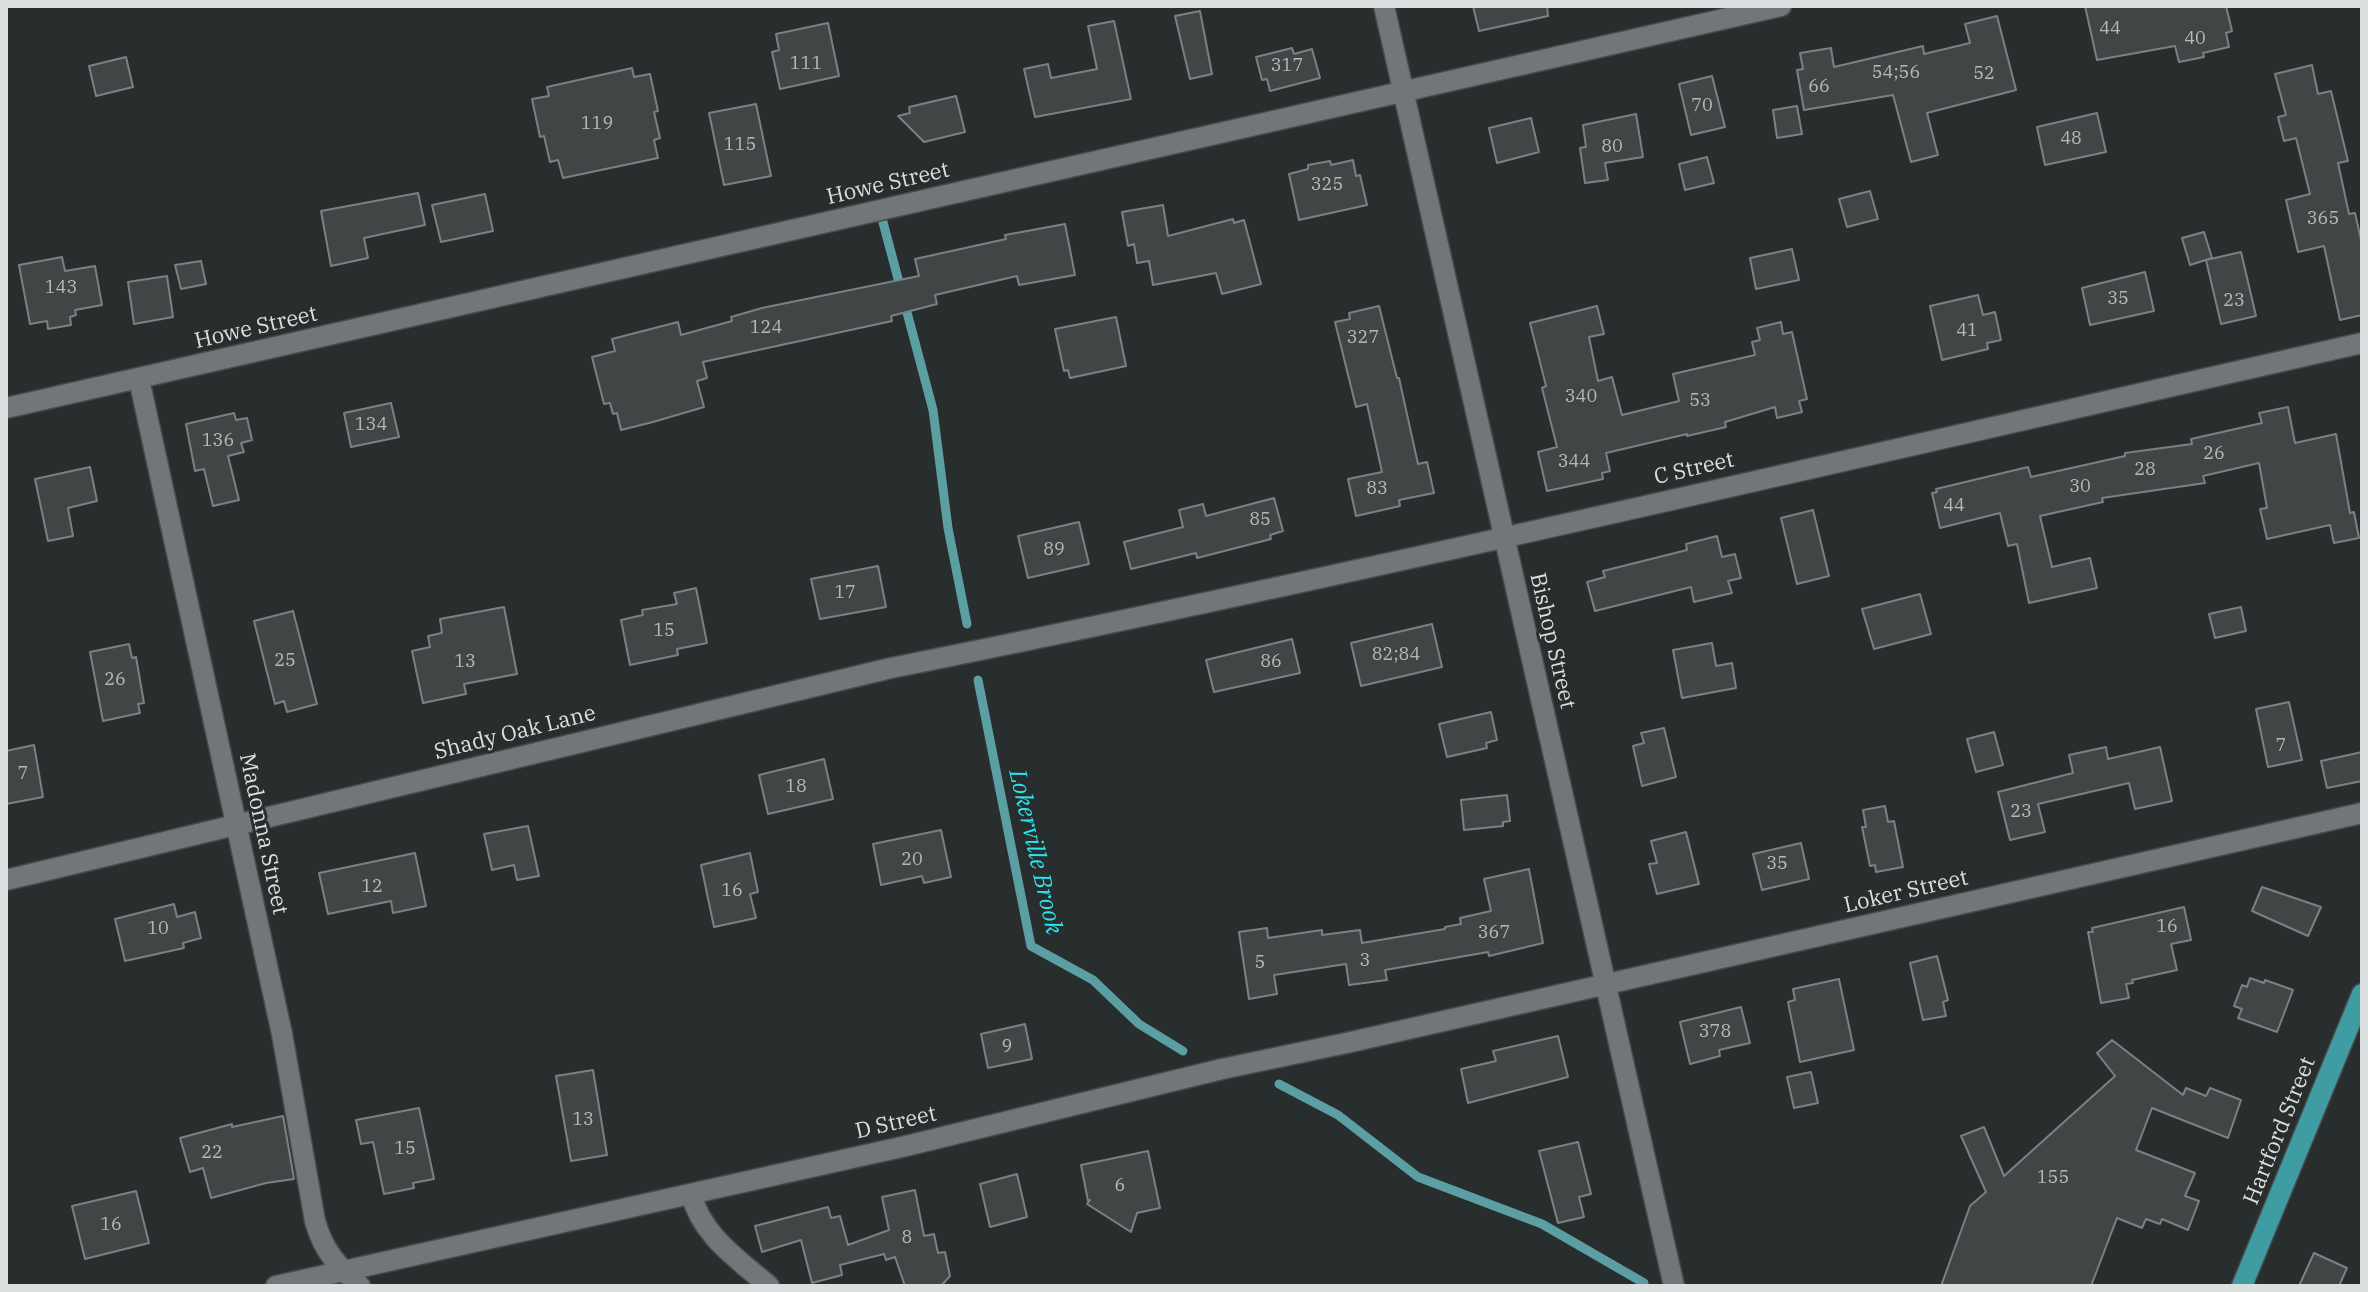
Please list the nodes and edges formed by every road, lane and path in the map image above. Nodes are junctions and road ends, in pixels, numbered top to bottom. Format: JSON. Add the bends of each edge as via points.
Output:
{"nodes":[{"id":1,"x":1384,"y":6,"type":"edge"},
{"id":2,"x":1781,"y":6,"type":"edge"},
{"id":3,"x":1403,"y":91,"type":"junction"},
{"id":4,"x":2362,"y":343,"type":"edge"},
{"id":5,"x":139,"y":379,"type":"junction"},
{"id":6,"x":6,"y":408,"type":"edge"},
{"id":7,"x":1504,"y":537,"type":"junction"},
{"id":8,"x":1036,"y":640,"type":"joint"},
{"id":9,"x":2362,"y":813,"type":"edge"},
{"id":10,"x":236,"y":825,"type":"junction"},
{"id":11,"x":6,"y":880,"type":"edge"},
{"id":12,"x":1605,"y":984,"type":"junction"},
{"id":13,"x":2359,"y":1007,"type":"edge"},
{"id":14,"x":1460,"y":1016,"type":"joint"},
{"id":15,"x":691,"y":1194,"type":"junction"},
{"id":16,"x":342,"y":1270,"type":"junction"},
{"id":17,"x":276,"y":1286,"type":"edge"},
{"id":18,"x":360,"y":1286,"type":"edge"},
{"id":19,"x":769,"y":1286,"type":"edge"},
{"id":20,"x":1674,"y":1286,"type":"edge"},
{"id":21,"x":2242,"y":1286,"type":"edge"}],
"edges":[{"from":1,"to":3,"type":"street","name":"Bishop Street"},
{"from":2,"to":3,"type":"street","name":"Howe Street"},
{"from":3,"to":5,"type":"street","name":"Howe Street"},
{"from":3,"to":7,"type":"street","name":"Bishop Street"},
{"from":4,"to":7,"type":"street","name":"C Street"},
{"from":5,"to":6,"type":"street","name":"Howe Street"},
{"from":5,"to":10,"type":"street","name":"Madonna Street"},
{"from":7,"to":8,"type":"street","name":"C Street"},
{"from":7,"to":12,"type":"street","name":"Bishop Street"},
{"from":8,"to":10,"type":"street","name":"Shady Oak Lane","via":[[891,668]]},
{"from":9,"to":12,"type":"street","name":"Loker Street"},
{"from":10,"to":11,"type":"street","name":"Shady Oak Lane"},
{"from":10,"to":16,"type":"street","name":"Madonna Street","via":[[282,1034],[315,1221],[321,1242]]},
{"from":12,"to":14,"type":"street","name":"Loker Street"},
{"from":12,"to":20,"type":"street","name":"Bishop Street"},
{"from":13,"to":21,"type":"main road","name":"Hartford Street"},
{"from":14,"to":15,"type":"street","name":"D Street"},
{"from":15,"to":16,"type":"street","name":"D Street"},
{"from":15,"to":19,"type":"street","via":[[704,1226]]},
{"from":16,"to":17,"type":"street","name":"D Street"},
{"from":16,"to":18,"type":"street","name":"Madonna Street"}]}
